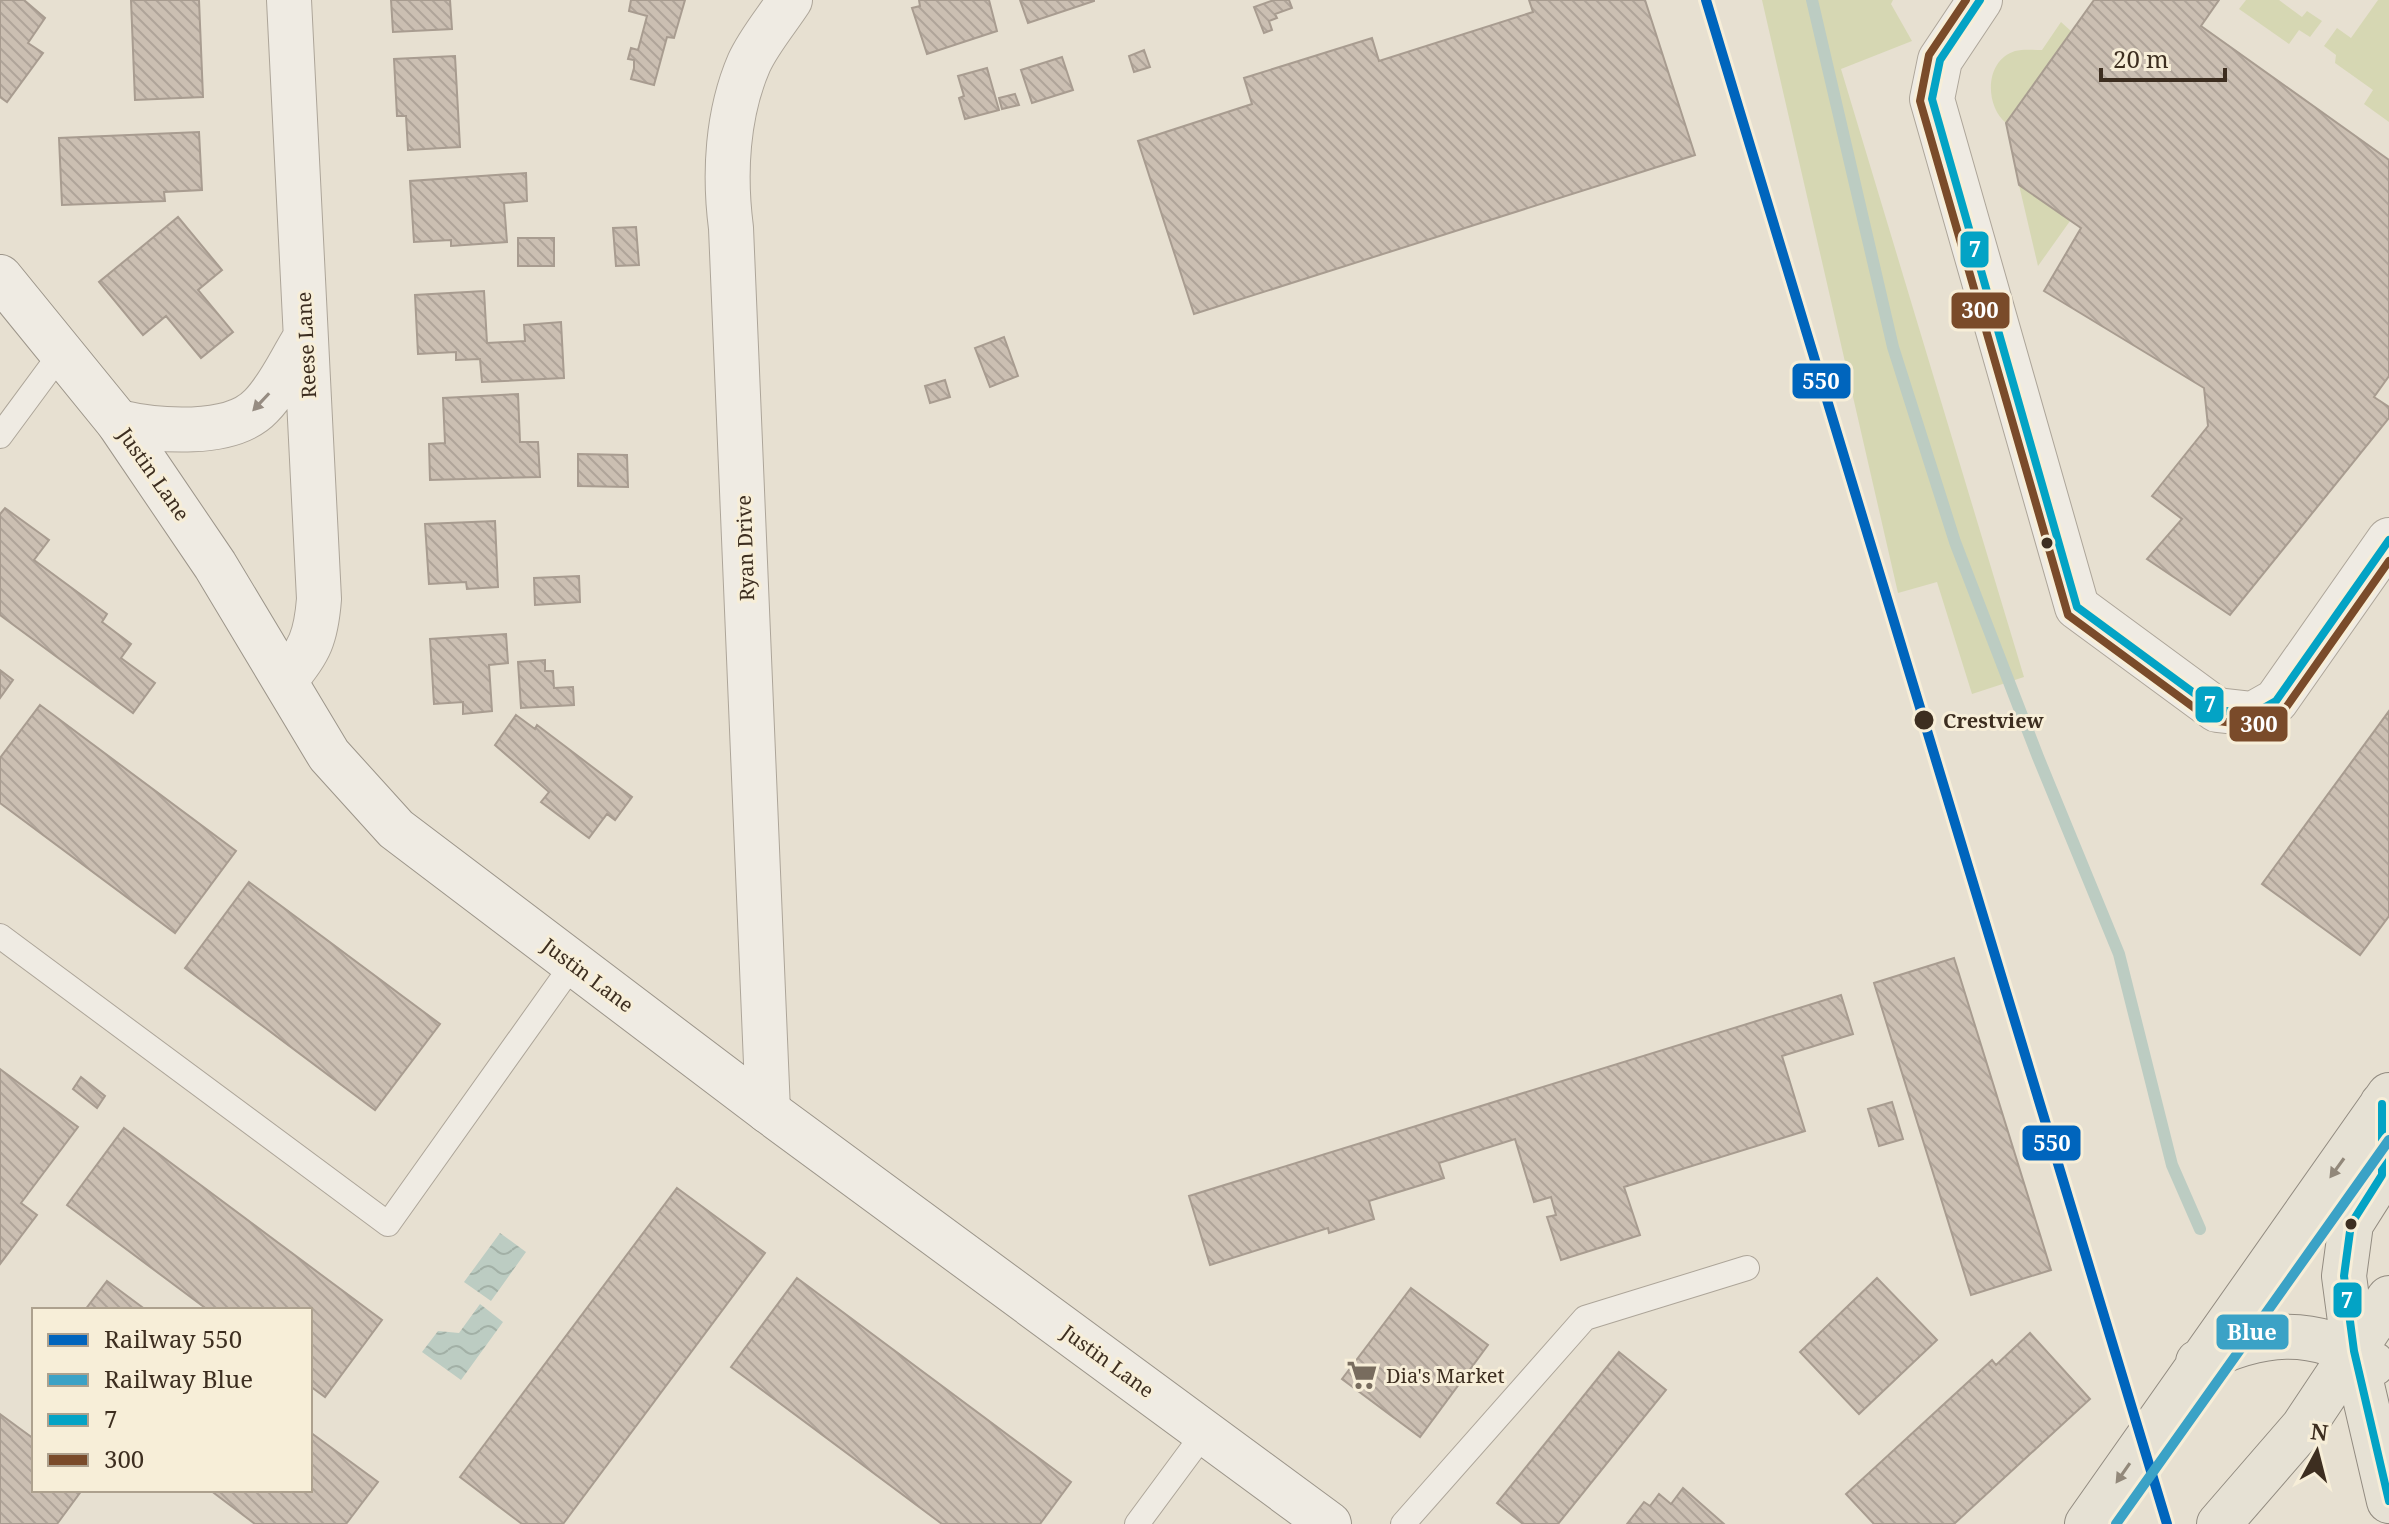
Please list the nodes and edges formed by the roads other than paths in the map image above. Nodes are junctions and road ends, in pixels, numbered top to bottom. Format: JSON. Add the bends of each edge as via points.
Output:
{"nodes":[{"id":1,"x":289,"y":0,"type":"edge"},
{"id":2,"x":790,"y":0,"type":"edge"},
{"id":3,"x":1980,"y":0,"type":"edge"},
{"id":4,"x":0,"y":277,"type":"edge"},
{"id":5,"x":305,"y":338,"type":"junction"},
{"id":6,"x":62,"y":352,"type":"junction"},
{"id":7,"x":118,"y":422,"type":"junction"},
{"id":8,"x":0,"y":436,"type":"edge"},
{"id":9,"x":2389,"y":540,"type":"edge"},
{"id":10,"x":285,"y":680,"type":"junction"},
{"id":11,"x":0,"y":936,"type":"edge"},
{"id":12,"x":573,"y":964,"type":"junction"},
{"id":13,"x":2386,"y":1100,"type":"edge"},
{"id":14,"x":768,"y":1111,"type":"junction"},
{"id":15,"x":1747,"y":1268,"type":"dead end"},
{"id":16,"x":2389,"y":1298,"type":"edge"},
{"id":17,"x":2198,"y":1362,"type":"junction"},
{"id":18,"x":2371,"y":1363,"type":"edge"},
{"id":19,"x":1205,"y":1432,"type":"junction"},
{"id":20,"x":2389,"y":1501,"type":"edge"},
{"id":21,"x":1137,"y":1524,"type":"edge"},
{"id":22,"x":1329,"y":1524,"type":"edge"},
{"id":23,"x":1403,"y":1524,"type":"edge"},
{"id":24,"x":2087,"y":1524,"type":"edge"},
{"id":25,"x":2219,"y":1524,"type":"edge"}],
"edges":[{"from":1,"to":5,"type":"street","name":"Reese Lane"},
{"from":2,"to":14,"type":"street","name":"Ryan Drive","via":[[749,62],[725,180]]},
{"from":3,"to":9,"type":"street","via":[[1940,60],[1932,99],[2077,607],[2217,710],[2253,714],[2276,701]]},
{"from":4,"to":6,"type":"street","name":"Justin Lane"},
{"from":5,"to":7,"type":"street","one_way":true,"via":[[260,408],[225,425],[174,432]]},
{"from":5,"to":10,"type":"street","name":"Reese Lane","via":[[319,599],[316,634]]},
{"from":6,"to":7,"type":"street","name":"Justin Lane"},
{"from":6,"to":8,"type":"lane"},
{"from":7,"to":10,"type":"street","name":"Justin Lane"},
{"from":10,"to":12,"type":"street","name":"Justin Lane","via":[[329,755],[396,829]]},
{"from":11,"to":12,"type":"lane","via":[[388,1224]]},
{"from":12,"to":14,"type":"street","name":"Justin Lane"},
{"from":13,"to":17,"type":"main road","one_way":true},
{"from":13,"to":18,"type":"main road","via":[[2382,1175],[2351,1224],[2344,1276]]},
{"from":14,"to":19,"type":"street","name":"Justin Lane"},
{"from":15,"to":23,"type":"lane","via":[[1585,1318]]},
{"from":16,"to":18,"type":"main road"},
{"from":17,"to":18,"type":"main road","via":[[2261,1337],[2310,1337]]},
{"from":17,"to":24,"type":"main road","one_way":true},
{"from":18,"to":20,"type":"main road"},
{"from":18,"to":25,"type":"main road","via":[[2303,1427]]},
{"from":19,"to":21,"type":"lane"},
{"from":19,"to":22,"type":"street","name":"Justin Lane"}]}
